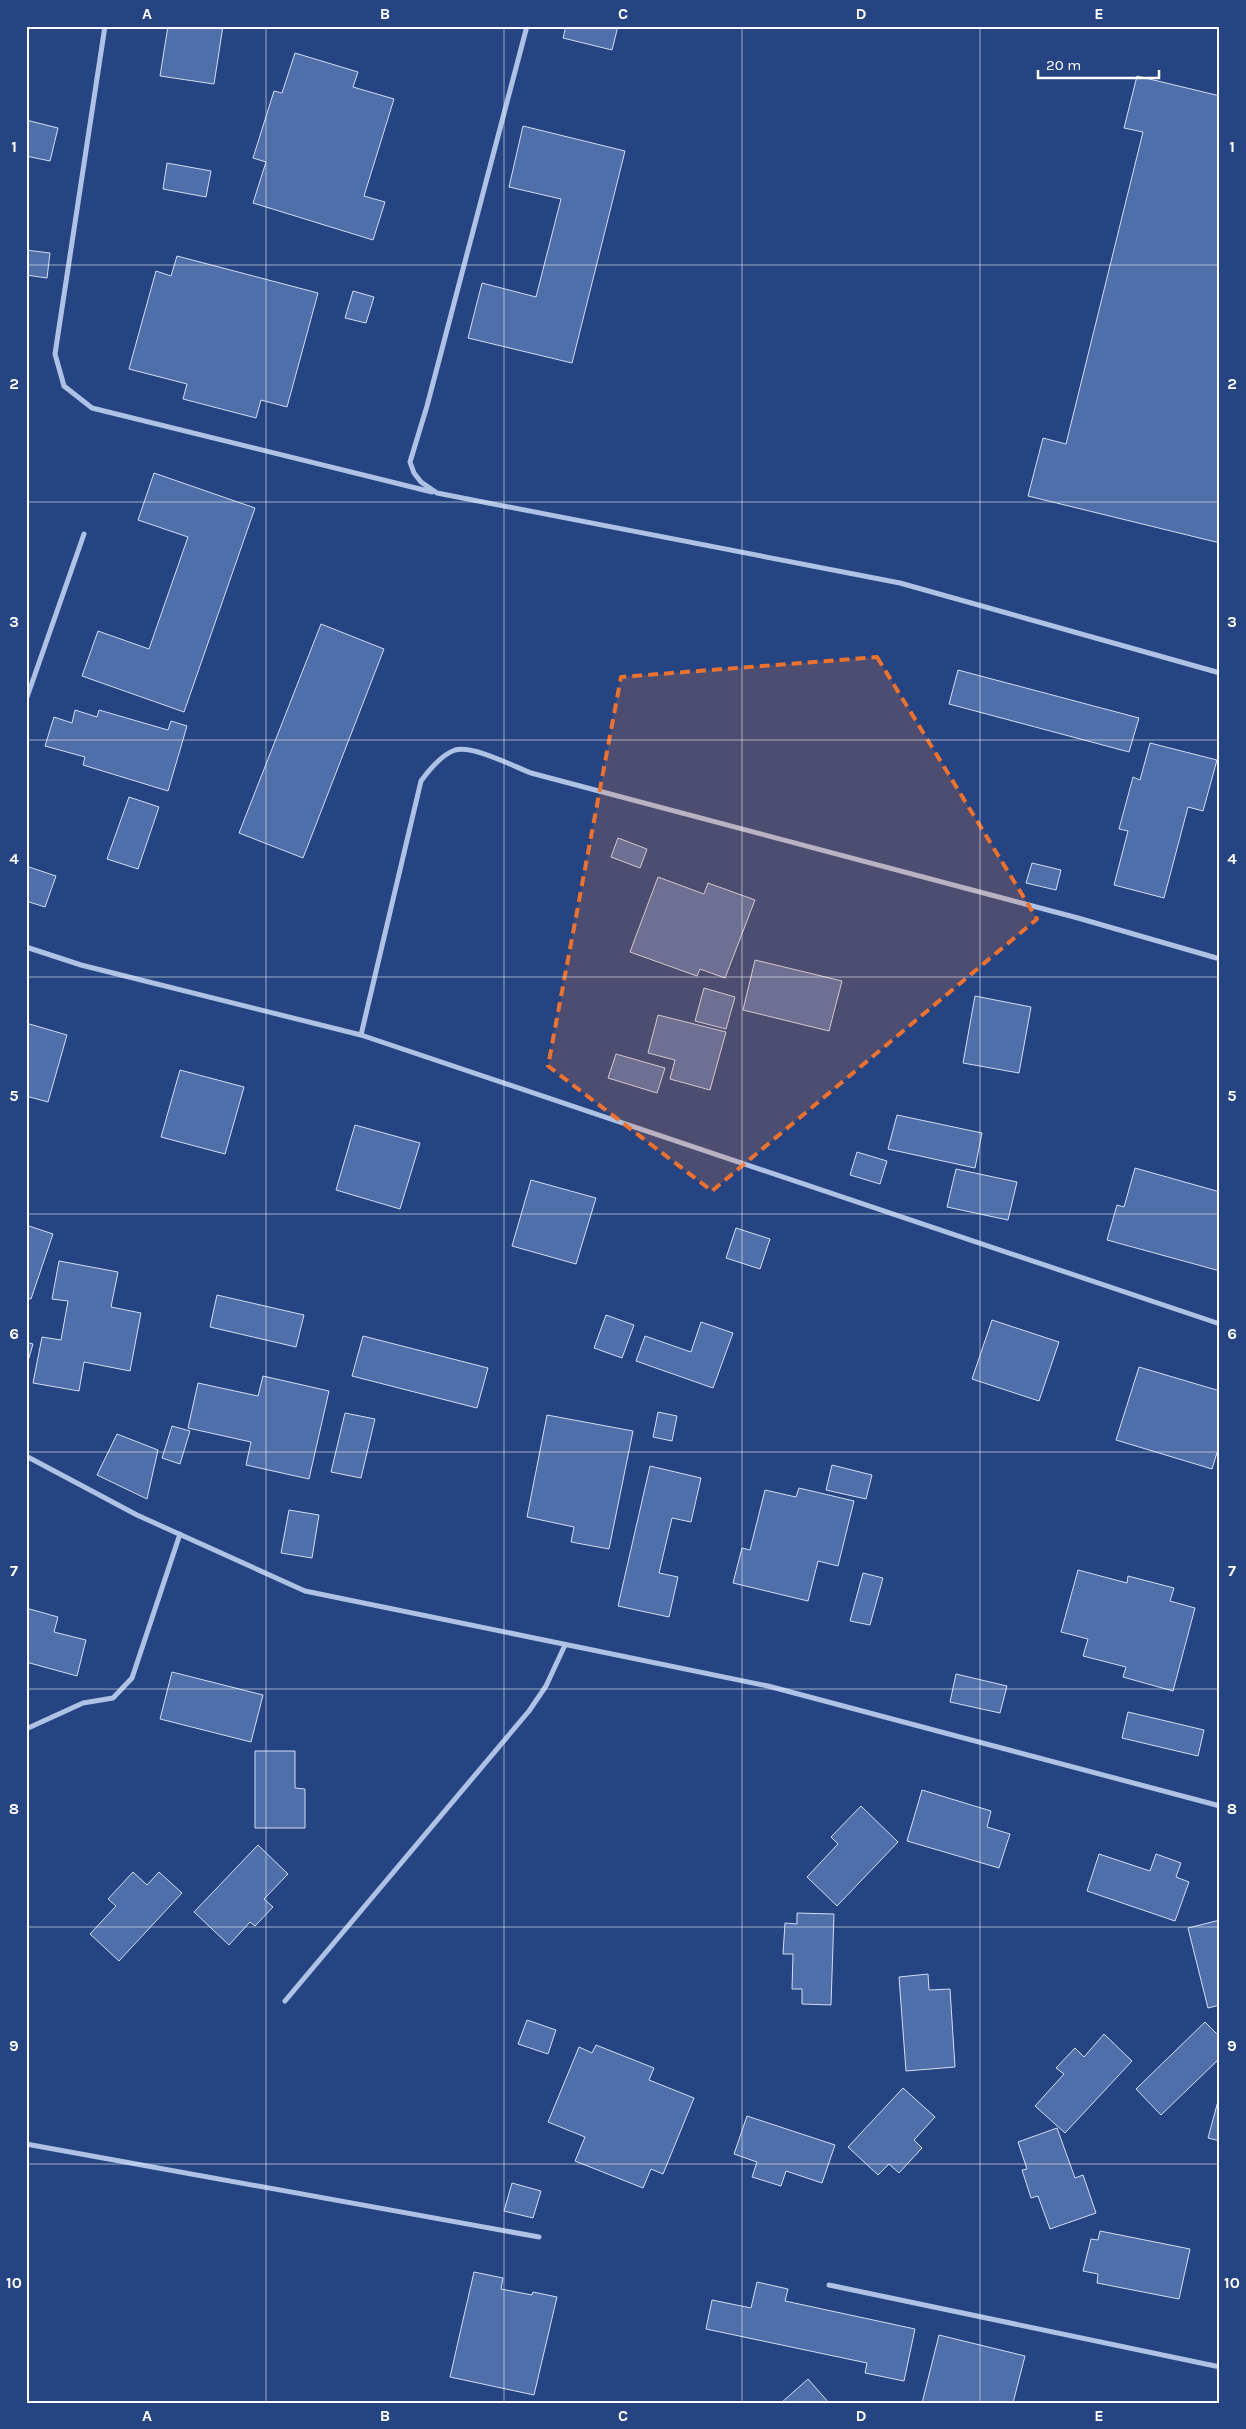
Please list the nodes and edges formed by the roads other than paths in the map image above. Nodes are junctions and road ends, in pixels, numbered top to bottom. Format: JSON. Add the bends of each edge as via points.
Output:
{"nodes":[{"id":1,"x":105,"y":26,"type":"edge"},
{"id":2,"x":527,"y":26,"type":"edge"},
{"id":3,"x":437,"y":493,"type":"junction"},
{"id":4,"x":84,"y":534,"type":"dead end"},
{"id":5,"x":1220,"y":673,"type":"edge"},
{"id":6,"x":26,"y":700,"type":"edge"},
{"id":7,"x":26,"y":946,"type":"edge"},
{"id":8,"x":1220,"y":960,"type":"edge"},
{"id":9,"x":361,"y":1035,"type":"junction"},
{"id":10,"x":1220,"y":1324,"type":"edge"},
{"id":11,"x":26,"y":1456,"type":"edge"},
{"id":12,"x":180,"y":1534,"type":"junction"},
{"id":13,"x":565,"y":1645,"type":"junction"},
{"id":14,"x":26,"y":1728,"type":"edge"},
{"id":15,"x":1220,"y":1806,"type":"edge"},
{"id":16,"x":284,"y":2001,"type":"dead end"},
{"id":17,"x":26,"y":2144,"type":"edge"},
{"id":18,"x":538,"y":2237,"type":"dead end"},
{"id":19,"x":829,"y":2285,"type":"dead end"},
{"id":20,"x":1220,"y":2367,"type":"edge"}],
"edges":[{"from":1,"to":3,"type":"street","via":[[55,354],[64,386],[92,408]]},
{"from":2,"to":3,"type":"street","via":[[410,462],[420,482]]},
{"from":3,"to":5,"type":"street","via":[[900,583]]},
{"from":4,"to":6,"type":"street"},
{"from":7,"to":9,"type":"street","via":[[81,965]]},
{"from":8,"to":9,"type":"street","via":[[1078,918],[531,773],[467,748],[447,755],[421,781]]},
{"from":9,"to":10,"type":"street"},
{"from":11,"to":12,"type":"street"},
{"from":12,"to":13,"type":"street","via":[[305,1591]]},
{"from":12,"to":14,"type":"street","via":[[132,1678],[113,1698],[83,1703]]},
{"from":13,"to":15,"type":"street","via":[[768,1686]]},
{"from":13,"to":16,"type":"street","via":[[546,1686],[529,1711]]},
{"from":17,"to":18,"type":"street"},
{"from":19,"to":20,"type":"street"}]}
